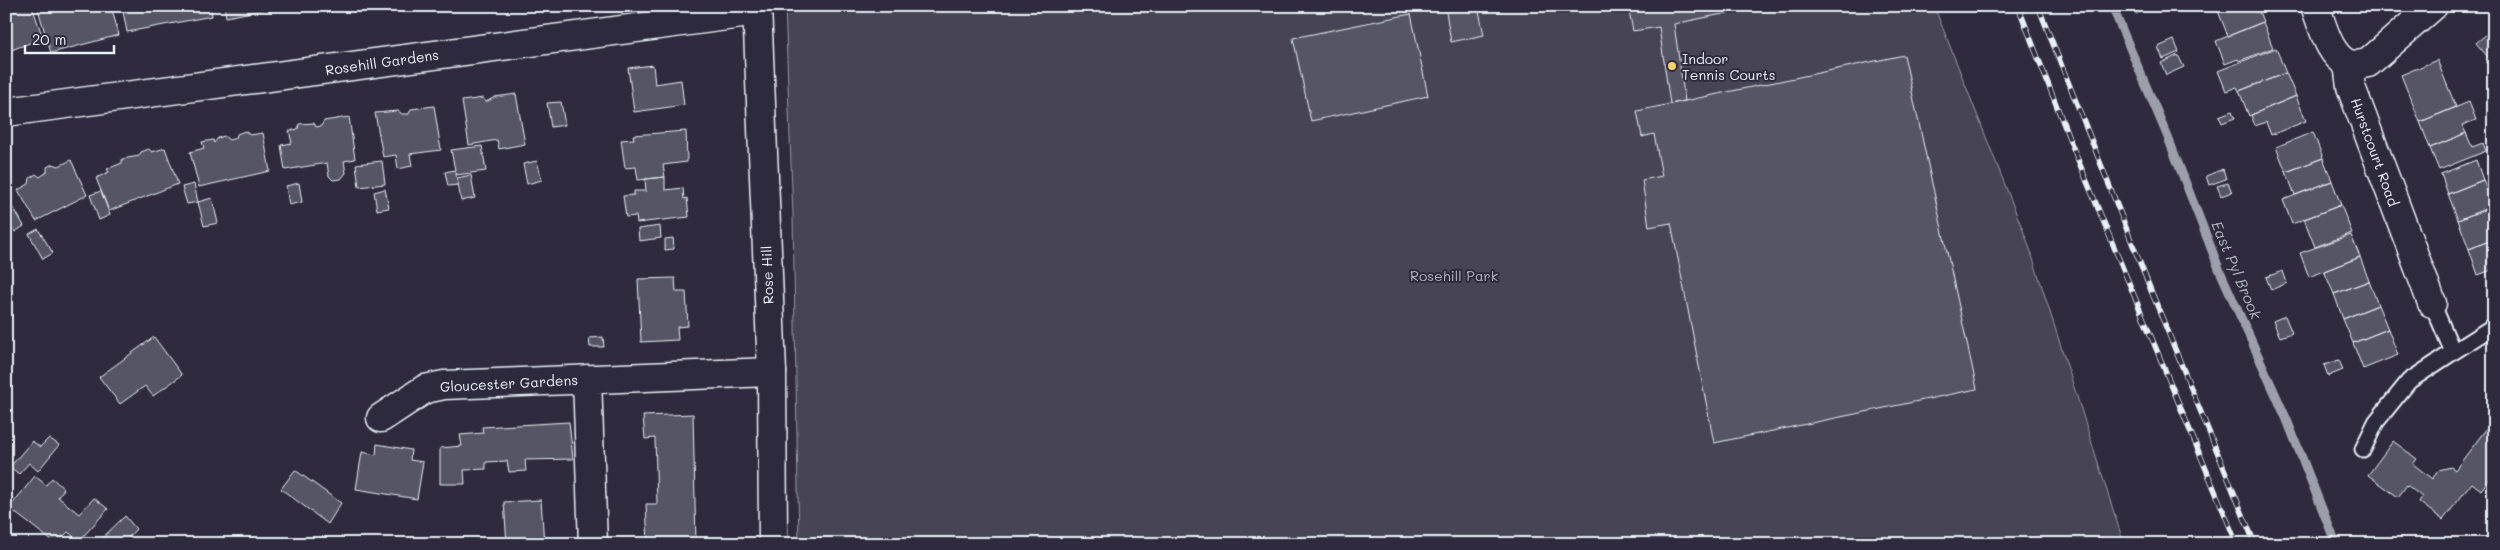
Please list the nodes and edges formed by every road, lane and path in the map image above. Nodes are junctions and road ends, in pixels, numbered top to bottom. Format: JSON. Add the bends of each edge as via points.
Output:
{"nodes":[{"id":1,"x":2316,"y":6,"type":"edge"},
{"id":2,"x":2433,"y":6,"type":"edge"},
{"id":3,"x":757,"y":9,"type":"edge"},
{"id":4,"x":2348,"y":64,"type":"junction"},
{"id":5,"x":6,"y":112,"type":"edge"},
{"id":6,"x":2432,"y":303,"type":"joint"},
{"id":7,"x":2494,"y":326,"type":"edge"},
{"id":8,"x":2453,"y":352,"type":"junction"},
{"id":9,"x":772,"y":372,"type":"junction"},
{"id":10,"x":587,"y":379,"type":"junction"},
{"id":11,"x":380,"y":418,"type":"dead end"},
{"id":12,"x":2363,"y":449,"type":"dead end"},
{"id":13,"x":593,"y":544,"type":"edge"},
{"id":14,"x":773,"y":544,"type":"edge"}],
"edges":[{"from":1,"to":4,"type":"street","via":[[2333,52]]},
{"from":2,"to":4,"type":"street","via":[[2368,63]]},
{"from":3,"to":5,"type":"street","name":"Rosehill Gardens"},
{"from":3,"to":9,"type":"street","name":"Rose Hill"},
{"from":4,"to":6,"type":"street","name":"Hurstcourt Road","via":[[2351,86]]},
{"from":6,"to":8,"type":"lane"},
{"from":7,"to":8,"type":"lane"},
{"from":8,"to":12,"type":"lane","via":[[2409,381],[2376,422]]},
{"from":9,"to":10,"type":"street","name":"Gloucester Gardens"},
{"from":9,"to":14,"type":"street","name":"Rose Hill"},
{"from":10,"to":11,"type":"street","name":"Gloucester Gardens","via":[[444,385],[425,389]]},
{"from":10,"to":13,"type":"street","name":"Gloucester Gardens"}]}
